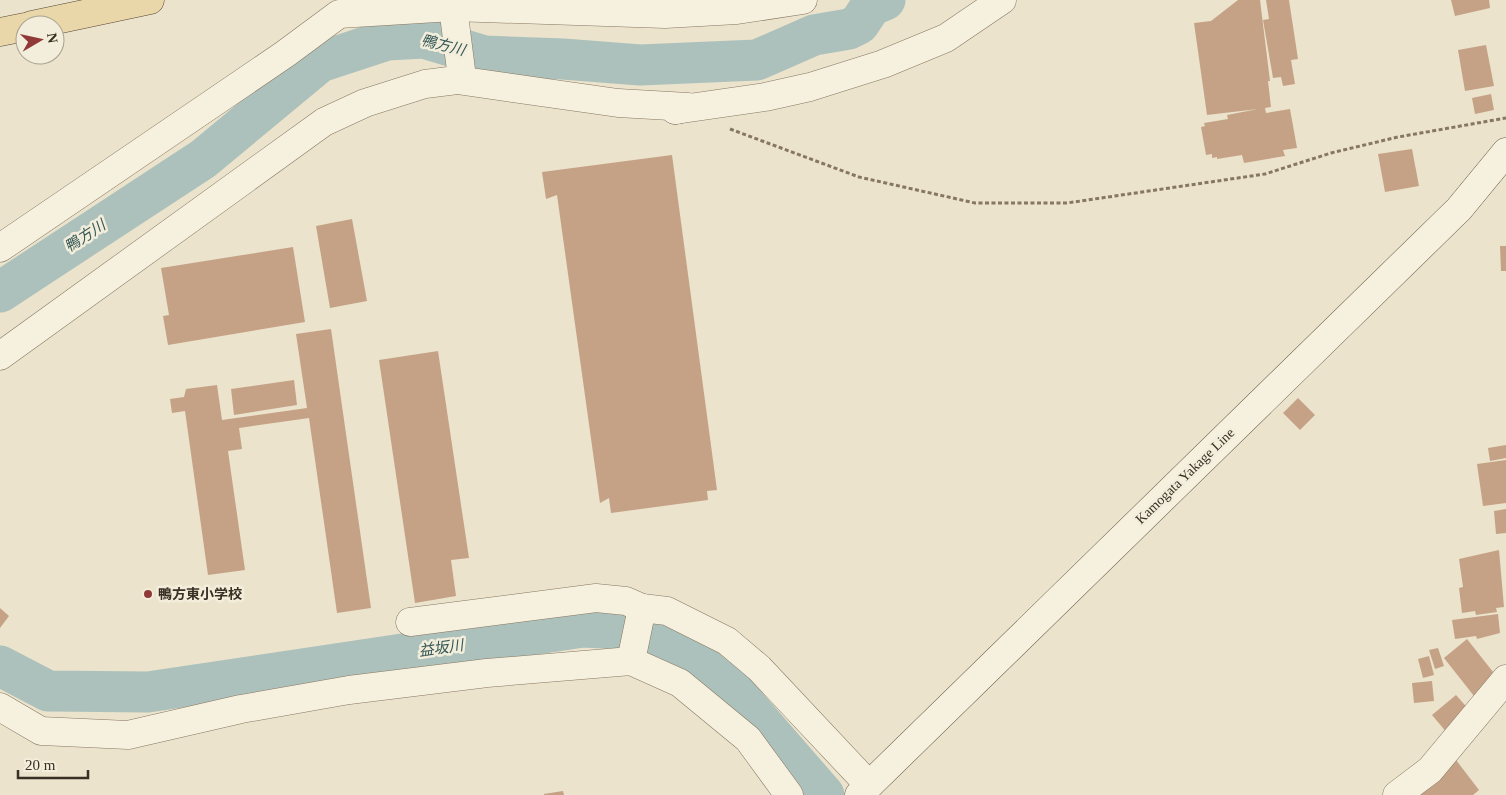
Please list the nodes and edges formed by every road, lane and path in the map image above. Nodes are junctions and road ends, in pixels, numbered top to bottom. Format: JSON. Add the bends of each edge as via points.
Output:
{"nodes":[{"id":1,"x":150,"y":0,"type":"edge"},
{"id":2,"x":803,"y":0,"type":"edge"},
{"id":3,"x":1002,"y":0,"type":"edge"},
{"id":4,"x":558,"y":4,"type":"edge"},
{"id":5,"x":338,"y":7,"type":"edge"},
{"id":6,"x":454,"y":7,"type":"junction"},
{"id":7,"x":65,"y":18,"type":"edge"},
{"id":8,"x":15,"y":28,"type":"edge"},
{"id":9,"x":0,"y":32,"type":"edge"},
{"id":10,"x":459,"y":75,"type":"junction"},
{"id":11,"x":1506,"y":118,"type":"edge"},
{"id":12,"x":729,"y":128,"type":"dead end"},
{"id":13,"x":1506,"y":152,"type":"edge"},
{"id":14,"x":0,"y":248,"type":"edge"},
{"id":15,"x":0,"y":356,"type":"edge"},
{"id":16,"x":642,"y":608,"type":"junction"},
{"id":17,"x":410,"y":622,"type":"dead end"},
{"id":18,"x":631,"y":661,"type":"junction"},
{"id":19,"x":1506,"y":679,"type":"edge"},
{"id":20,"x":0,"y":708,"type":"edge"},
{"id":21,"x":864,"y":790,"type":"edge"},
{"id":22,"x":788,"y":795,"type":"edge"},
{"id":23,"x":1397,"y":795,"type":"edge"}],
"edges":[{"from":1,"to":7,"type":"main road"},
{"from":2,"to":4,"type":"street","via":[[737,10],[665,14]]},
{"from":3,"to":10,"type":"street","via":[[946,38],[883,64],[774,95],[684,109],[676,110],[688,107],[618,103]]},
{"from":4,"to":6,"type":"street"},
{"from":5,"to":6,"type":"street"},
{"from":5,"to":14,"type":"street","via":[[285,54]]},
{"from":6,"to":10,"type":"street"},
{"from":8,"to":9,"type":"main road"},
{"from":10,"to":15,"type":"street","via":[[365,103],[324,122]]},
{"from":11,"to":12,"type":"path","via":[[1398,137],[1331,153],[1265,174],[1067,203],[975,202],[869,179]]},
{"from":13,"to":21,"type":"street","name":"Kamogata Yakage Line","via":[[1459,209]]},
{"from":16,"to":17,"type":"street","via":[[626,600],[596,598]]},
{"from":16,"to":18,"type":"street"},
{"from":16,"to":21,"type":"street","via":[[667,611],[727,641],[759,668]]},
{"from":18,"to":20,"type":"street","via":[[487,673],[349,690],[241,709],[128,735],[41,731]]},
{"from":18,"to":22,"type":"street","via":[[680,683],[748,739]]},
{"from":19,"to":23,"type":"street","via":[[1430,770]]}]}
